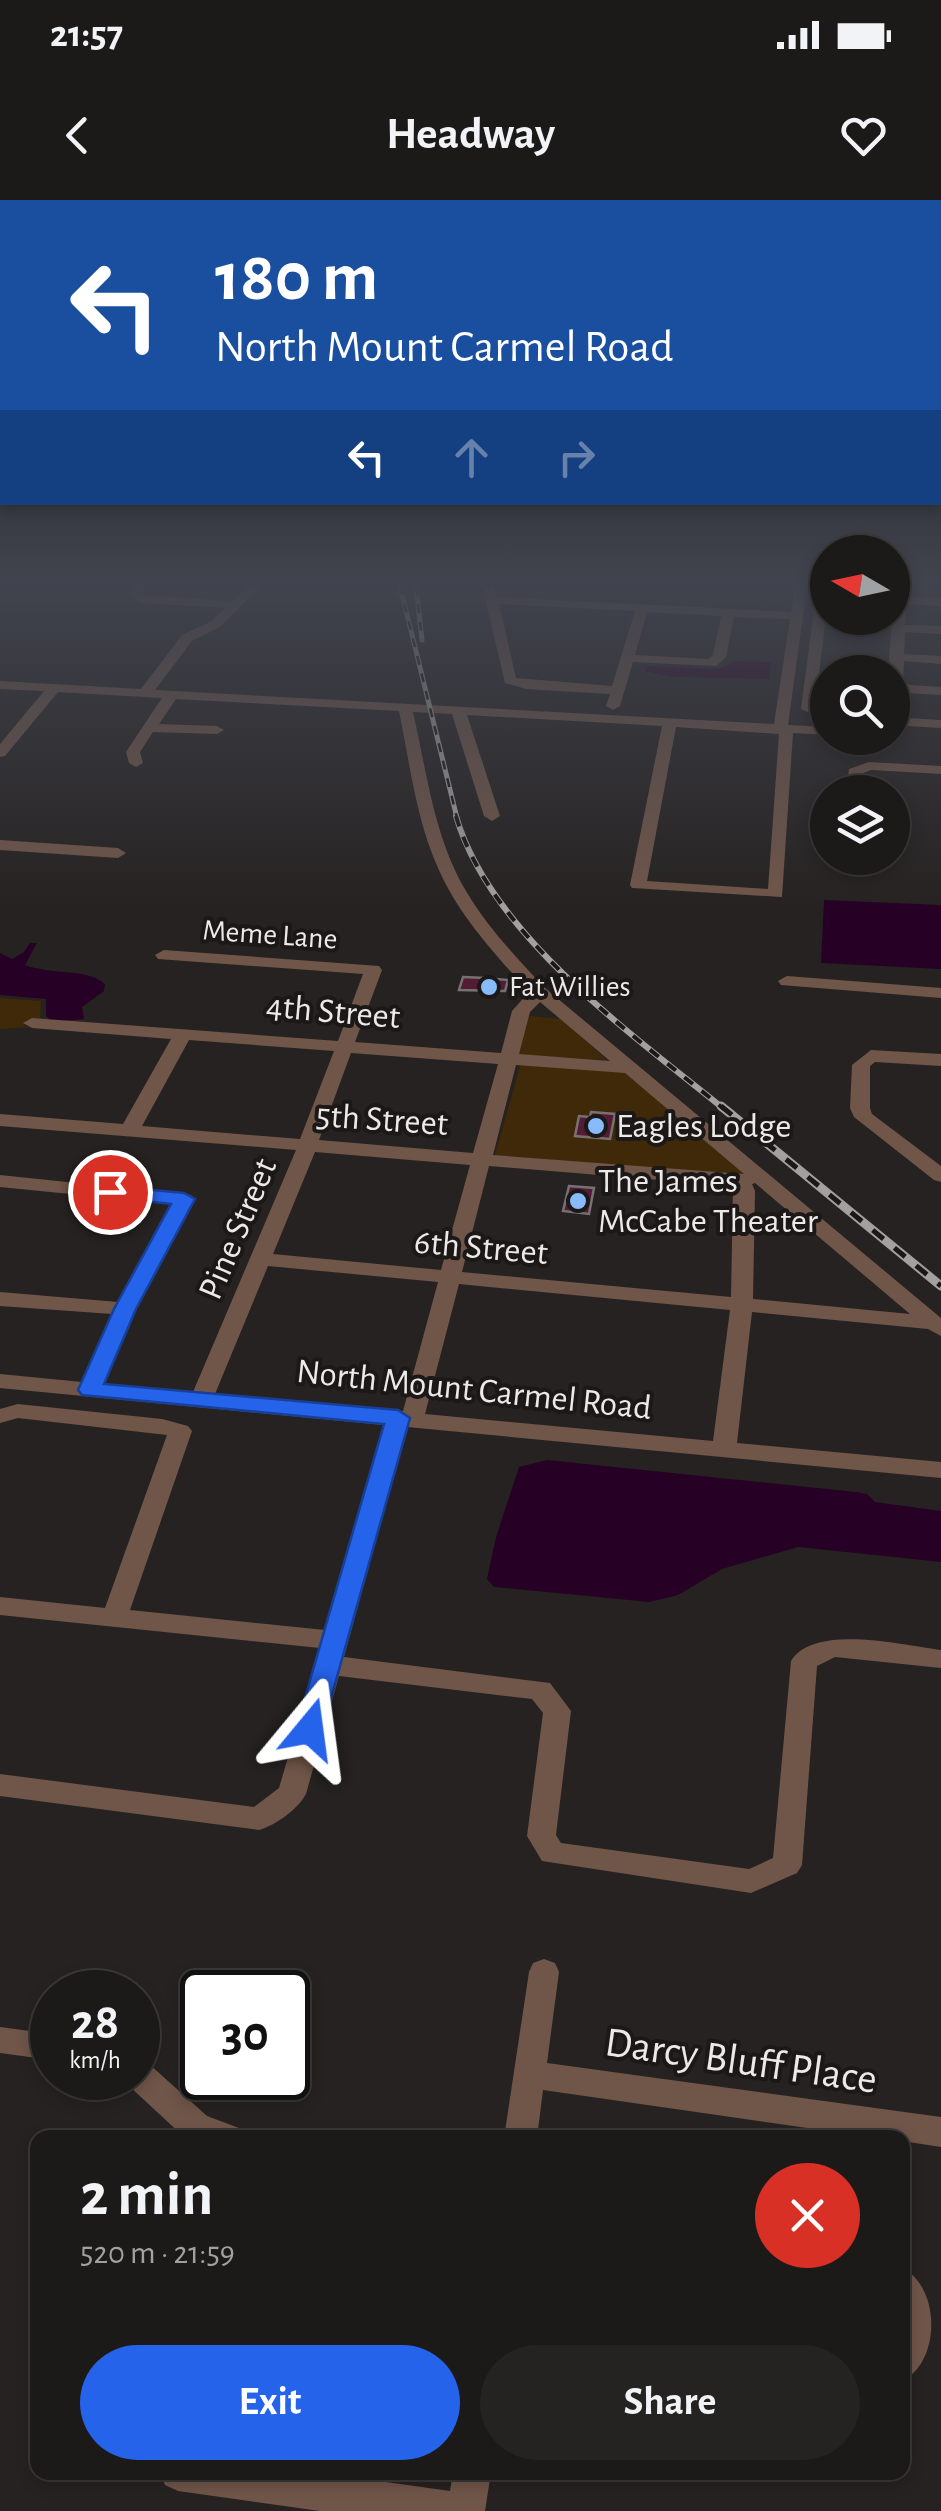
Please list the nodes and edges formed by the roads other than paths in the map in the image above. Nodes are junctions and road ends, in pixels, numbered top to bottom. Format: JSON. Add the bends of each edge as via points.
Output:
{"nodes":[{"id":1,"x":49,"y":694,"type":"edge"},
{"id":2,"x":168,"y":694,"type":"edge"},
{"id":3,"x":172,"y":694,"type":"junction"},
{"id":4,"x":616,"y":694,"type":"edge"},
{"id":5,"x":785,"y":694,"type":"edge"},
{"id":6,"x":405,"y":708,"type":"junction"},
{"id":7,"x":458,"y":710,"type":"junction"},
{"id":8,"x":610,"y":718,"type":"junction"},
{"id":9,"x":670,"y":722,"type":"junction"},
{"id":10,"x":910,"y":722,"type":"edge"},
{"id":11,"x":941,"y":724,"type":"edge"},
{"id":12,"x":149,"y":728,"type":"junction"},
{"id":13,"x":780,"y":728,"type":"junction"},
{"id":14,"x":216,"y":730,"type":"dead end"},
{"id":15,"x":810,"y":730,"type":"edge"},
{"id":16,"x":910,"y":736,"type":"edge"},
{"id":17,"x":941,"y":738,"type":"edge"},
{"id":18,"x":0,"y":753,"type":"edge"},
{"id":19,"x":136,"y":762,"type":"dead end"},
{"id":20,"x":941,"y":770,"type":"edge"},
{"id":21,"x":854,"y":775,"type":"edge"},
{"id":22,"x":492,"y":816,"type":"dead end"},
{"id":23,"x":0,"y":845,"type":"edge"},
{"id":24,"x":118,"y":853,"type":"dead end"},
{"id":25,"x":164,"y":955,"type":"dead end"},
{"id":26,"x":373,"y":970,"type":"joint"},
{"id":27,"x":787,"y":981,"type":"dead end"},
{"id":28,"x":539,"y":992,"type":"junction"},
{"id":29,"x":941,"y":992,"type":"edge"},
{"id":30,"x":32,"y":1023,"type":"dead end"},
{"id":31,"x":182,"y":1036,"type":"junction"},
{"id":32,"x":344,"y":1045,"type":"junction"},
{"id":33,"x":510,"y":1059,"type":"junction"},
{"id":34,"x":941,"y":1060,"type":"edge"},
{"id":35,"x":629,"y":1068,"type":"junction"},
{"id":36,"x":0,"y":1120,"type":"edge"},
{"id":37,"x":129,"y":1131,"type":"junction"},
{"id":38,"x":308,"y":1147,"type":"junction"},
{"id":39,"x":483,"y":1161,"type":"junction"},
{"id":40,"x":941,"y":1176,"type":"edge"},
{"id":41,"x":749,"y":1178,"type":"junction"},
{"id":42,"x":0,"y":1181,"type":"edge"},
{"id":43,"x":262,"y":1259,"type":"junction"},
{"id":44,"x":451,"y":1279,"type":"junction"},
{"id":45,"x":0,"y":1299,"type":"edge"},
{"id":46,"x":742,"y":1304,"type":"junction"},
{"id":47,"x":125,"y":1309,"type":"junction"},
{"id":48,"x":938,"y":1326,"type":"edge"},
{"id":49,"x":0,"y":1380,"type":"edge"},
{"id":50,"x":90,"y":1390,"type":"junction"},
{"id":51,"x":202,"y":1398,"type":"junction"},
{"id":52,"x":0,"y":1416,"type":"edge"},
{"id":53,"x":405,"y":1418,"type":"junction"},
{"id":54,"x":724,"y":1450,"type":"junction"},
{"id":55,"x":941,"y":1470,"type":"edge"},
{"id":56,"x":0,"y":1606,"type":"edge"},
{"id":57,"x":114,"y":1617,"type":"junction"},
{"id":58,"x":332,"y":1652,"type":"junction"},
{"id":59,"x":941,"y":1659,"type":"edge"},
{"id":60,"x":0,"y":1785,"type":"edge"},
{"id":61,"x":544,"y":1972,"type":"dead end"},
{"id":62,"x":0,"y":2040,"type":"edge"},
{"id":63,"x":30,"y":2044,"type":"edge"},
{"id":64,"x":529,"y":2074,"type":"junction"},
{"id":65,"x":160,"y":2094,"type":"edge"},
{"id":66,"x":204,"y":2130,"type":"edge"},
{"id":67,"x":521,"y":2130,"type":"edge"},
{"id":68,"x":941,"y":2132,"type":"edge"},
{"id":69,"x":910,"y":2292,"type":"edge"},
{"id":70,"x":932,"y":2315,"type":"edge"},
{"id":71,"x":910,"y":2356,"type":"edge"},
{"id":72,"x":235,"y":2480,"type":"edge"},
{"id":73,"x":471,"y":2480,"type":"edge"},
{"id":74,"x":454,"y":2511,"type":"edge"},
{"id":75,"x":466,"y":2511,"type":"edge"}],
"edges":[{"from":1,"to":18,"type":"street"},
{"from":2,"to":3,"type":"street"},
{"from":3,"to":6,"type":"street"},
{"from":3,"to":12,"type":"street"},
{"from":4,"to":8,"type":"street"},
{"from":5,"to":13,"type":"street"},
{"from":6,"to":7,"type":"street"},
{"from":6,"to":28,"type":"street","via":[[436,842],[454,886]]},
{"from":7,"to":8,"type":"street"},
{"from":7,"to":22,"type":"street"},
{"from":8,"to":9,"type":"street"},
{"from":9,"to":13,"type":"street"},
{"from":9,"to":13,"type":"street","via":[[638,886],[776,894],[786,733]]},
{"from":10,"to":11,"type":"street"},
{"from":12,"to":14,"type":"street"},
{"from":12,"to":19,"type":"street","via":[[132,752]]},
{"from":13,"to":15,"type":"street"},
{"from":16,"to":17,"type":"street"},
{"from":20,"to":21,"type":"street","via":[[868,766]]},
{"from":23,"to":24,"type":"street"},
{"from":25,"to":26,"type":"street","name":"Meme Lane"},
{"from":26,"to":32,"type":"street","name":"Pine Street"},
{"from":27,"to":29,"type":"street"},
{"from":28,"to":33,"type":"street","via":[[521,1011]]},
{"from":28,"to":35,"type":"street"},
{"from":30,"to":31,"type":"street","name":"4th Street"},
{"from":31,"to":32,"type":"street","name":"4th Street"},
{"from":31,"to":37,"type":"street"},
{"from":32,"to":33,"type":"street","name":"4th Street"},
{"from":32,"to":38,"type":"street","name":"Pine Street"},
{"from":33,"to":35,"type":"street","name":"4th Street"},
{"from":33,"to":39,"type":"street"},
{"from":34,"to":40,"type":"street","via":[[872,1056],[862,1064],[860,1108]]},
{"from":35,"to":41,"type":"street"},
{"from":36,"to":37,"type":"street","name":"5th Street"},
{"from":37,"to":38,"type":"street","name":"5th Street"},
{"from":38,"to":39,"type":"street","name":"5th Street"},
{"from":38,"to":43,"type":"street","name":"Pine Street"},
{"from":39,"to":41,"type":"street","name":"5th Street"},
{"from":39,"to":44,"type":"street"},
{"from":41,"to":46,"type":"street"},
{"from":41,"to":48,"type":"street"},
{"from":42,"to":47,"type":"street","via":[[184,1199]]},
{"from":43,"to":44,"type":"street","name":"6th Street"},
{"from":43,"to":51,"type":"street","name":"Pine Street"},
{"from":44,"to":46,"type":"street","name":"6th Street"},
{"from":44,"to":53,"type":"street"},
{"from":45,"to":47,"type":"street"},
{"from":46,"to":48,"type":"street","name":"6th Street"},
{"from":46,"to":54,"type":"street"},
{"from":47,"to":50,"type":"street"},
{"from":49,"to":50,"type":"street","name":"North Mount Carmel Road"},
{"from":50,"to":51,"type":"street","name":"North Mount Carmel Road"},
{"from":51,"to":53,"type":"street","name":"North Mount Carmel Road"},
{"from":52,"to":57,"type":"street","via":[[18,1411],[180,1431]]},
{"from":53,"to":54,"type":"street","name":"North Mount Carmel Road"},
{"from":53,"to":58,"type":"street"},
{"from":54,"to":55,"type":"street","name":"North Mount Carmel Road"},
{"from":56,"to":57,"type":"street"},
{"from":57,"to":58,"type":"street"},
{"from":58,"to":59,"type":"street","via":[[540,1690],[557,1711],[541,1836],[552,1853],[751,1881],[787,1864],[804,1661],[832,1647]]},
{"from":58,"to":60,"type":"street","via":[[292,1794],[259,1819]]},
{"from":61,"to":64,"type":"street"},
{"from":62,"to":63,"type":"street"},
{"from":64,"to":67,"type":"street"},
{"from":64,"to":68,"type":"street","name":"Darcy Bluff Place"},
{"from":65,"to":66,"type":"street"},
{"from":69,"to":70,"type":"street"},
{"from":70,"to":71,"type":"street"},
{"from":72,"to":74,"type":"street"},
{"from":73,"to":75,"type":"street"}]}
